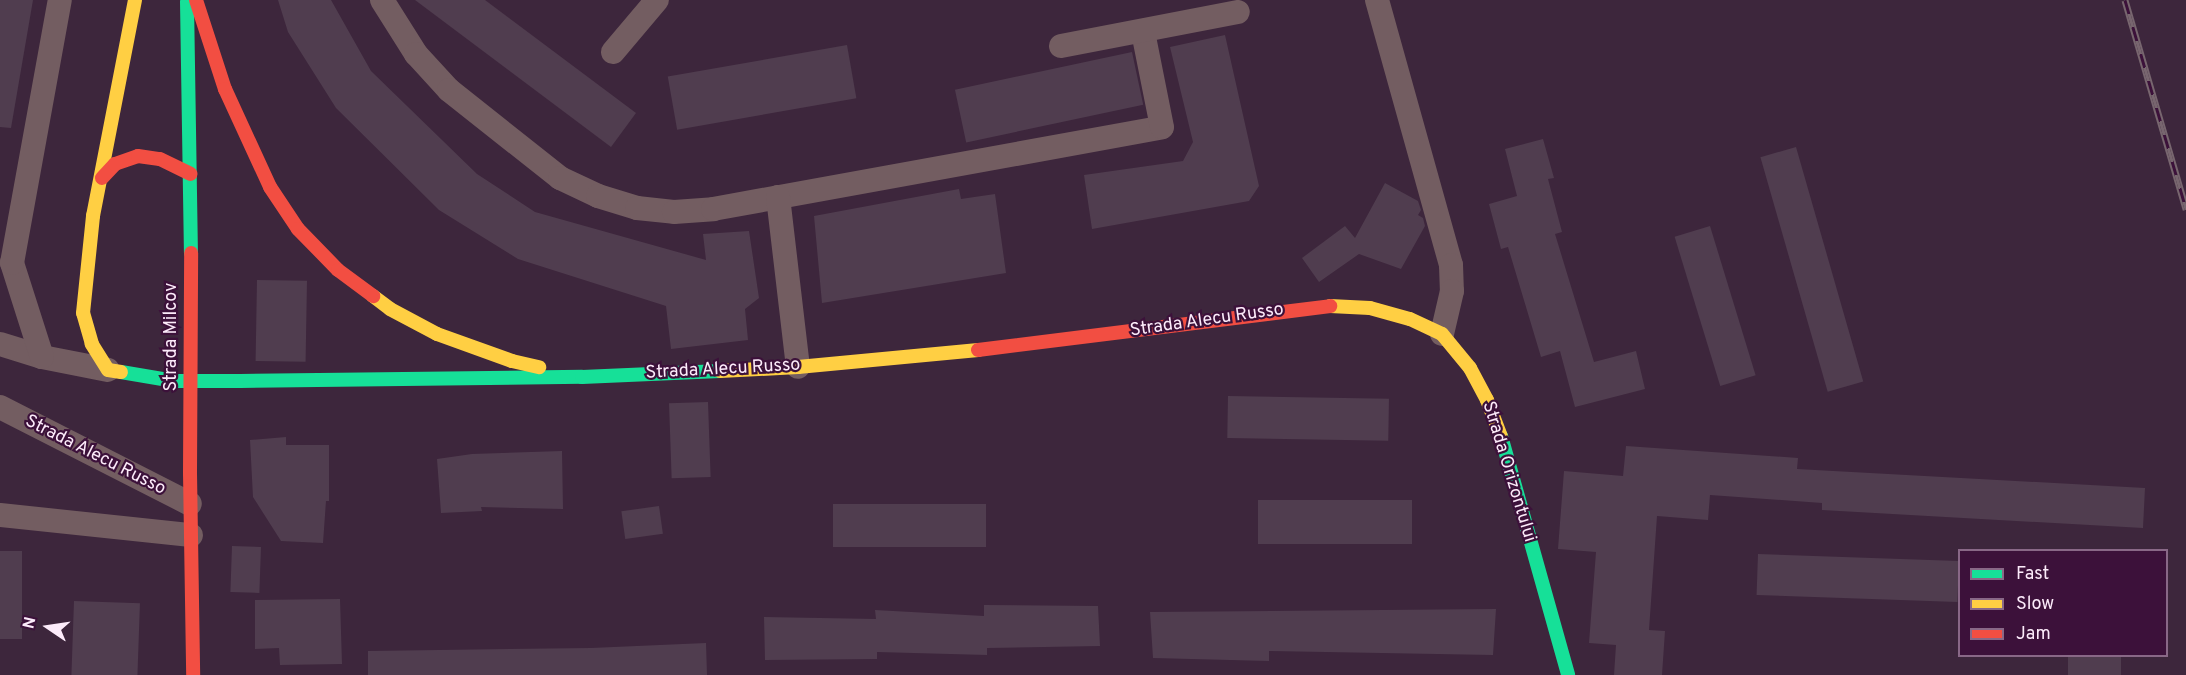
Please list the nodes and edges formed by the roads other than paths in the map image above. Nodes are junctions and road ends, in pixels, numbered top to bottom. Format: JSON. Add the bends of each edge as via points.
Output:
{"nodes":[{"id":1,"x":60,"y":0,"type":"edge"},
{"id":2,"x":135,"y":0,"type":"edge"},
{"id":3,"x":186,"y":0,"type":"edge"},
{"id":4,"x":196,"y":0,"type":"edge"},
{"id":5,"x":382,"y":0,"type":"edge"},
{"id":6,"x":657,"y":0,"type":"edge"},
{"id":7,"x":1377,"y":0,"type":"edge"},
{"id":8,"x":1238,"y":12,"type":"dead end"},
{"id":9,"x":1143,"y":32,"type":"junction"},
{"id":10,"x":1061,"y":46,"type":"dead end"},
{"id":11,"x":613,"y":52,"type":"dead end"},
{"id":12,"x":190,"y":174,"type":"junction"},
{"id":13,"x":102,"y":178,"type":"junction"},
{"id":14,"x":778,"y":197,"type":"junction"},
{"id":15,"x":6,"y":269,"type":"edge"},
{"id":16,"x":1442,"y":334,"type":"junction"},
{"id":17,"x":0,"y":344,"type":"edge"},
{"id":18,"x":42,"y":357,"type":"junction"},
{"id":19,"x":798,"y":367,"type":"junction"},
{"id":20,"x":108,"y":370,"type":"junction"},
{"id":21,"x":582,"y":378,"type":"junction"},
{"id":22,"x":0,"y":406,"type":"edge"},
{"id":23,"x":190,"y":504,"type":"junction"},
{"id":24,"x":0,"y":515,"type":"edge"},
{"id":25,"x":191,"y":535,"type":"junction"},
{"id":26,"x":194,"y":675,"type":"edge"},
{"id":27,"x":1568,"y":675,"type":"edge"}],
"edges":[{"from":1,"to":15,"type":"street"},
{"from":2,"to":13,"type":"street"},
{"from":3,"to":12,"type":"street","name":"Strada Milcov"},
{"from":4,"to":21,"type":"street","via":[[225,89],[270,187],[298,229],[338,270],[390,309],[437,334],[512,361]]},
{"from":5,"to":14,"type":"street","via":[[416,54],[449,90],[560,178],[637,208],[674,212]]},
{"from":6,"to":11,"type":"street"},
{"from":7,"to":16,"type":"street","via":[[1451,265],[1452,291]]},
{"from":8,"to":9,"type":"street"},
{"from":9,"to":10,"type":"street"},
{"from":9,"to":14,"type":"street","via":[[1162,127]]},
{"from":12,"to":13,"type":"street","via":[[160,159],[138,156],[115,164]]},
{"from":12,"to":23,"type":"street","name":"Strada Milcov","bridge":true},
{"from":13,"to":20,"type":"street","via":[[93,216],[83,313],[92,344]]},
{"from":14,"to":19,"type":"street"},
{"from":15,"to":18,"type":"street"},
{"from":16,"to":19,"type":"street","name":"Strada Alecu Russo","via":[[1410,319],[1370,308],[1319,305],[1003,348]]},
{"from":16,"to":27,"type":"street","name":"Strada Orizontului","via":[[1470,368],[1494,419]]},
{"from":17,"to":18,"type":"street","name":"Strada Alecu Russo"},
{"from":18,"to":20,"type":"street","name":"Strada Alecu Russo"},
{"from":19,"to":21,"type":"street","name":"Strada Alecu Russo"},
{"from":20,"to":21,"type":"street","name":"Strada Alecu Russo","via":[[174,381]]},
{"from":22,"to":23,"type":"street","name":"Strada Alecu Russo"},
{"from":23,"to":25,"type":"street","name":"Strada Milcov"},
{"from":24,"to":25,"type":"street"},
{"from":25,"to":26,"type":"street","name":"Strada Milcov"}]}
